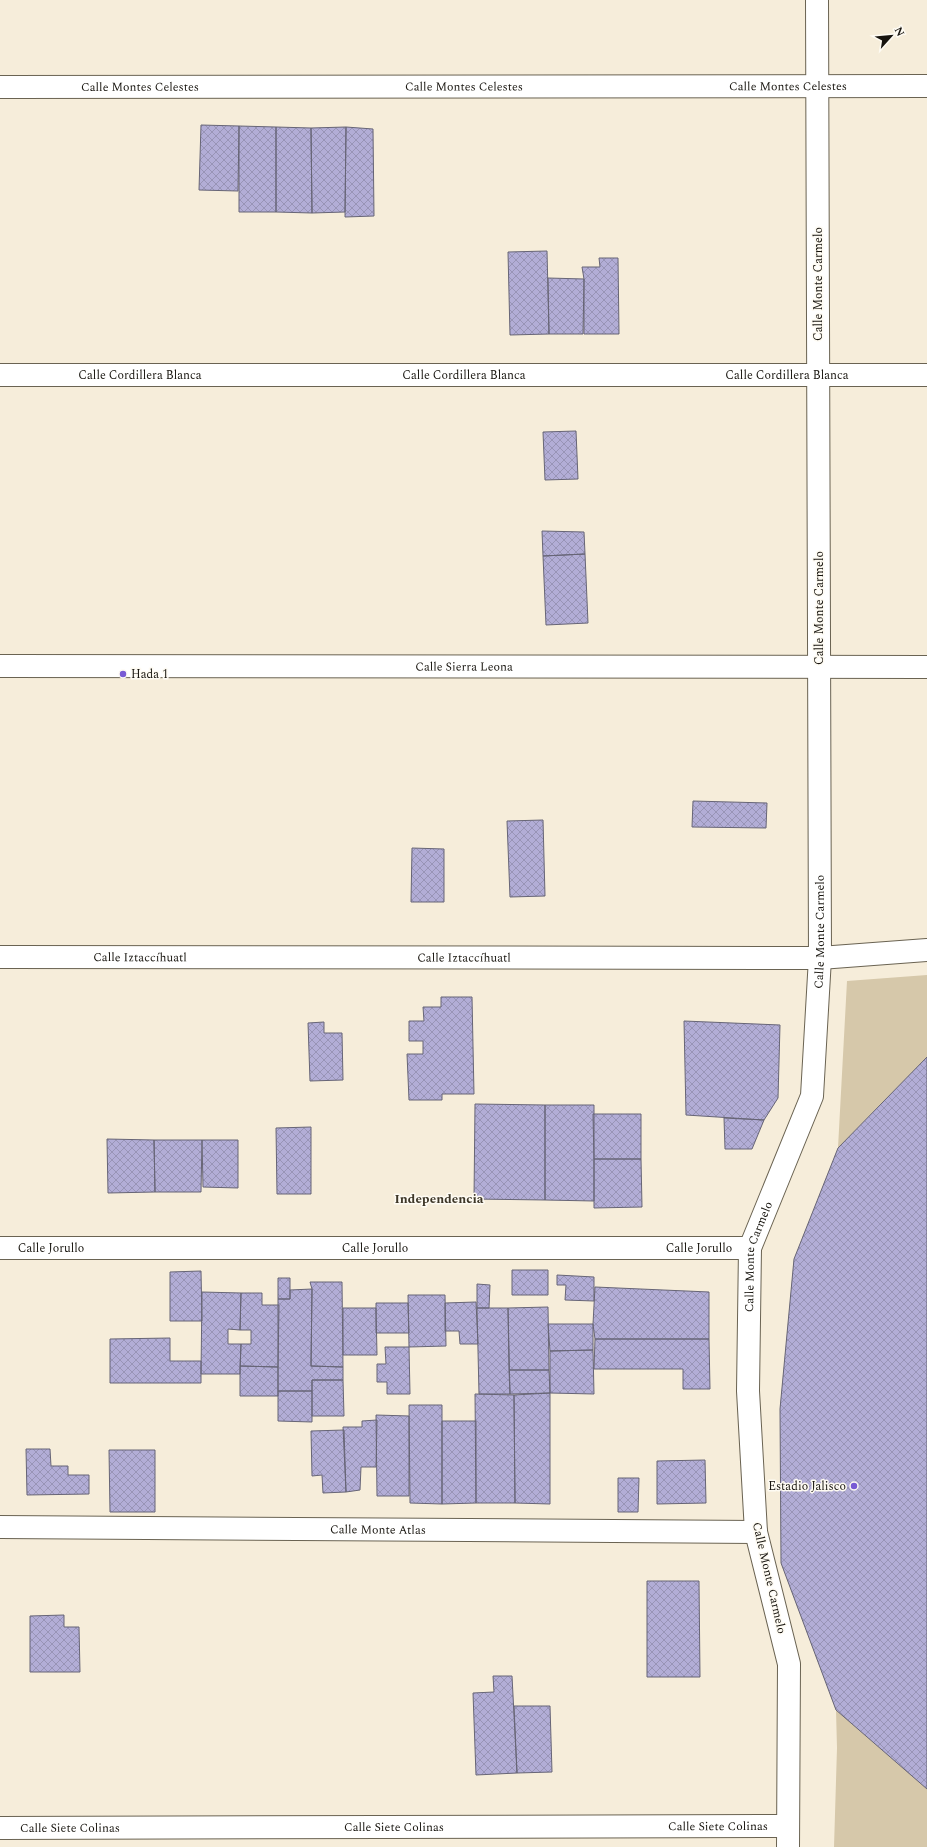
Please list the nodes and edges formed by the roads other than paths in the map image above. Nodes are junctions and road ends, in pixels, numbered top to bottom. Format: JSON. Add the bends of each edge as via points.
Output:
{"nodes":[{"id":1,"x":817,"y":0,"type":"edge"},
{"id":2,"x":817,"y":86,"type":"junction"},
{"id":3,"x":927,"y":86,"type":"edge"},
{"id":4,"x":0,"y":87,"type":"edge"},
{"id":5,"x":0,"y":375,"type":"edge"},
{"id":6,"x":818,"y":375,"type":"junction"},
{"id":7,"x":927,"y":375,"type":"edge"},
{"id":8,"x":0,"y":666,"type":"edge"},
{"id":9,"x":819,"y":666,"type":"junction"},
{"id":10,"x":927,"y":667,"type":"edge"},
{"id":11,"x":927,"y":950,"type":"edge"},
{"id":12,"x":0,"y":957,"type":"edge"},
{"id":13,"x":820,"y":958,"type":"junction"},
{"id":14,"x":0,"y":1248,"type":"edge"},
{"id":15,"x":750,"y":1248,"type":"junction"},
{"id":16,"x":0,"y":1527,"type":"edge"},
{"id":17,"x":756,"y":1532,"type":"junction"},
{"id":18,"x":0,"y":1828,"type":"edge"},
{"id":19,"x":788,"y":1837,"type":"edge"}],
"edges":[{"from":1,"to":2,"type":"street","name":"Calle Monte Carmelo"},
{"from":2,"to":3,"type":"street","name":"Calle Montes Celestes"},
{"from":2,"to":4,"type":"street","name":"Calle Montes Celestes"},
{"from":2,"to":6,"type":"street","name":"Calle Monte Carmelo"},
{"from":5,"to":6,"type":"street","name":"Calle Cordillera Blanca"},
{"from":6,"to":7,"type":"street","name":"Calle Cordillera Blanca"},
{"from":6,"to":9,"type":"street","name":"Calle Monte Carmelo"},
{"from":8,"to":9,"type":"street","name":"Calle Sierra Leona"},
{"from":9,"to":10,"type":"street","name":"Calle Sierra Leona"},
{"from":9,"to":13,"type":"street","name":"Calle Monte Carmelo"},
{"from":11,"to":13,"type":"street","name":"Calle Iztaccíhuatl"},
{"from":12,"to":13,"type":"street","name":"Calle Iztaccíhuatl"},
{"from":13,"to":15,"type":"street","name":"Calle Monte Carmelo","via":[[812,1096]]},
{"from":14,"to":15,"type":"street","name":"Calle Jorullo"},
{"from":15,"to":17,"type":"street","name":"Calle Monte Carmelo","via":[[748,1391]]},
{"from":16,"to":17,"type":"street","name":"Calle Monte Atlas"},
{"from":17,"to":19,"type":"street","name":"Calle Monte Carmelo","via":[[789,1664]]},
{"from":18,"to":19,"type":"street","name":"Calle Siete Colinas"}]}
